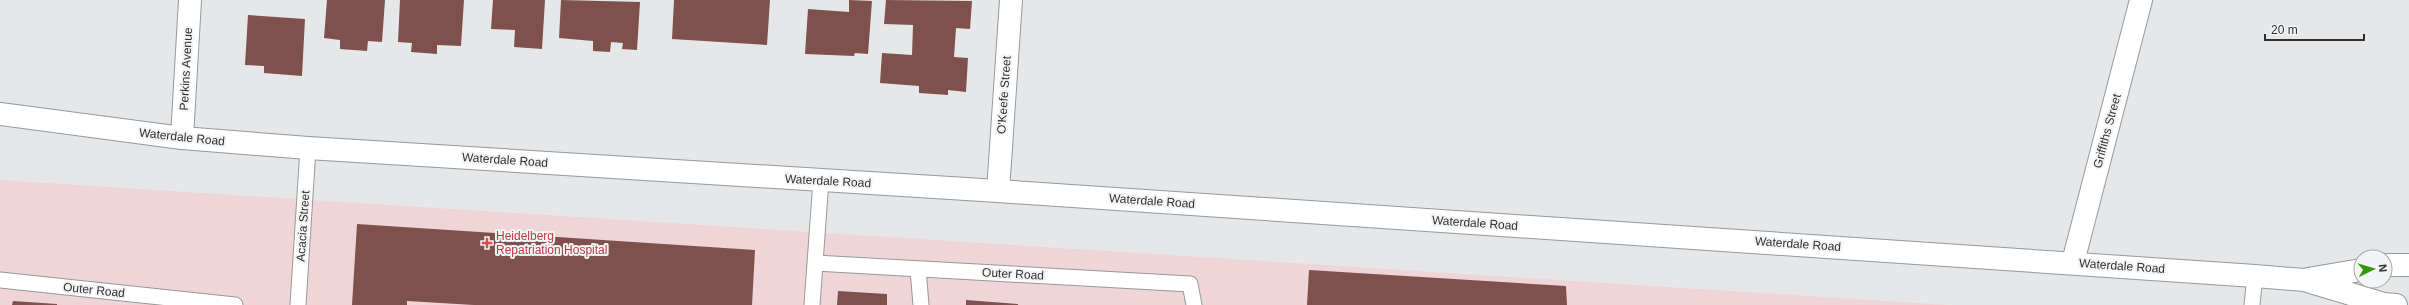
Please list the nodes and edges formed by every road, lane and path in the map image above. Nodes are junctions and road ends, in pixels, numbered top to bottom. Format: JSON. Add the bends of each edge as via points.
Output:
{"nodes":[{"id":1,"x":190,"y":0,"type":"edge"},
{"id":2,"x":1011,"y":0,"type":"edge"},
{"id":3,"x":2141,"y":0,"type":"edge"},
{"id":4,"x":0,"y":114,"type":"edge"},
{"id":5,"x":182,"y":138,"type":"junction"},
{"id":6,"x":308,"y":148,"type":"junction"},
{"id":7,"x":822,"y":180,"type":"junction"},
{"id":8,"x":998,"y":191,"type":"junction"},
{"id":9,"x":2073,"y":262,"type":"junction"},
{"id":10,"x":816,"y":263,"type":"junction"},
{"id":11,"x":2393,"y":265,"type":"edge"},
{"id":12,"x":2409,"y":265,"type":"edge"},
{"id":13,"x":918,"y":269,"type":"junction"},
{"id":14,"x":2353,"y":271,"type":"edge"},
{"id":15,"x":2255,"y":276,"type":"junction"},
{"id":16,"x":0,"y":280,"type":"edge"},
{"id":17,"x":2304,"y":280,"type":"junction"},
{"id":18,"x":235,"y":305,"type":"edge"},
{"id":19,"x":298,"y":305,"type":"edge"},
{"id":20,"x":812,"y":305,"type":"edge"},
{"id":21,"x":921,"y":305,"type":"edge"},
{"id":22,"x":1194,"y":305,"type":"edge"},
{"id":23,"x":2252,"y":305,"type":"edge"},
{"id":24,"x":2396,"y":305,"type":"edge"}],
"edges":[{"from":1,"to":5,"type":"street","name":"Perkins Avenue"},
{"from":2,"to":8,"type":"street","name":"O'Keefe Street"},
{"from":3,"to":9,"type":"street","name":"Griffiths Street"},
{"from":4,"to":5,"type":"street","name":"Waterdale Road"},
{"from":5,"to":6,"type":"street","name":"Waterdale Road"},
{"from":6,"to":7,"type":"street","name":"Waterdale Road"},
{"from":6,"to":19,"type":"lane","name":"Acacia Street"},
{"from":7,"to":8,"type":"street","name":"Waterdale Road"},
{"from":7,"to":10,"type":"lane"},
{"from":8,"to":9,"type":"street","name":"Waterdale Road"},
{"from":9,"to":15,"type":"street","name":"Waterdale Road"},
{"from":10,"to":13,"type":"lane","name":"Outer Road"},
{"from":10,"to":20,"type":"lane"},
{"from":11,"to":12,"type":"street"},
{"from":13,"to":21,"type":"lane"},
{"from":13,"to":22,"type":"lane","name":"Outer Road","via":[[1190,284]]},
{"from":14,"to":17,"type":"street","name":"Waterdale Road"},
{"from":15,"to":17,"type":"street","name":"Waterdale Road"},
{"from":15,"to":23,"type":"lane"},
{"from":16,"to":18,"type":"lane","name":"Outer Road"},
{"from":17,"to":24,"type":"street","name":"Waterdale Road","via":[[2384,304]]}]}
